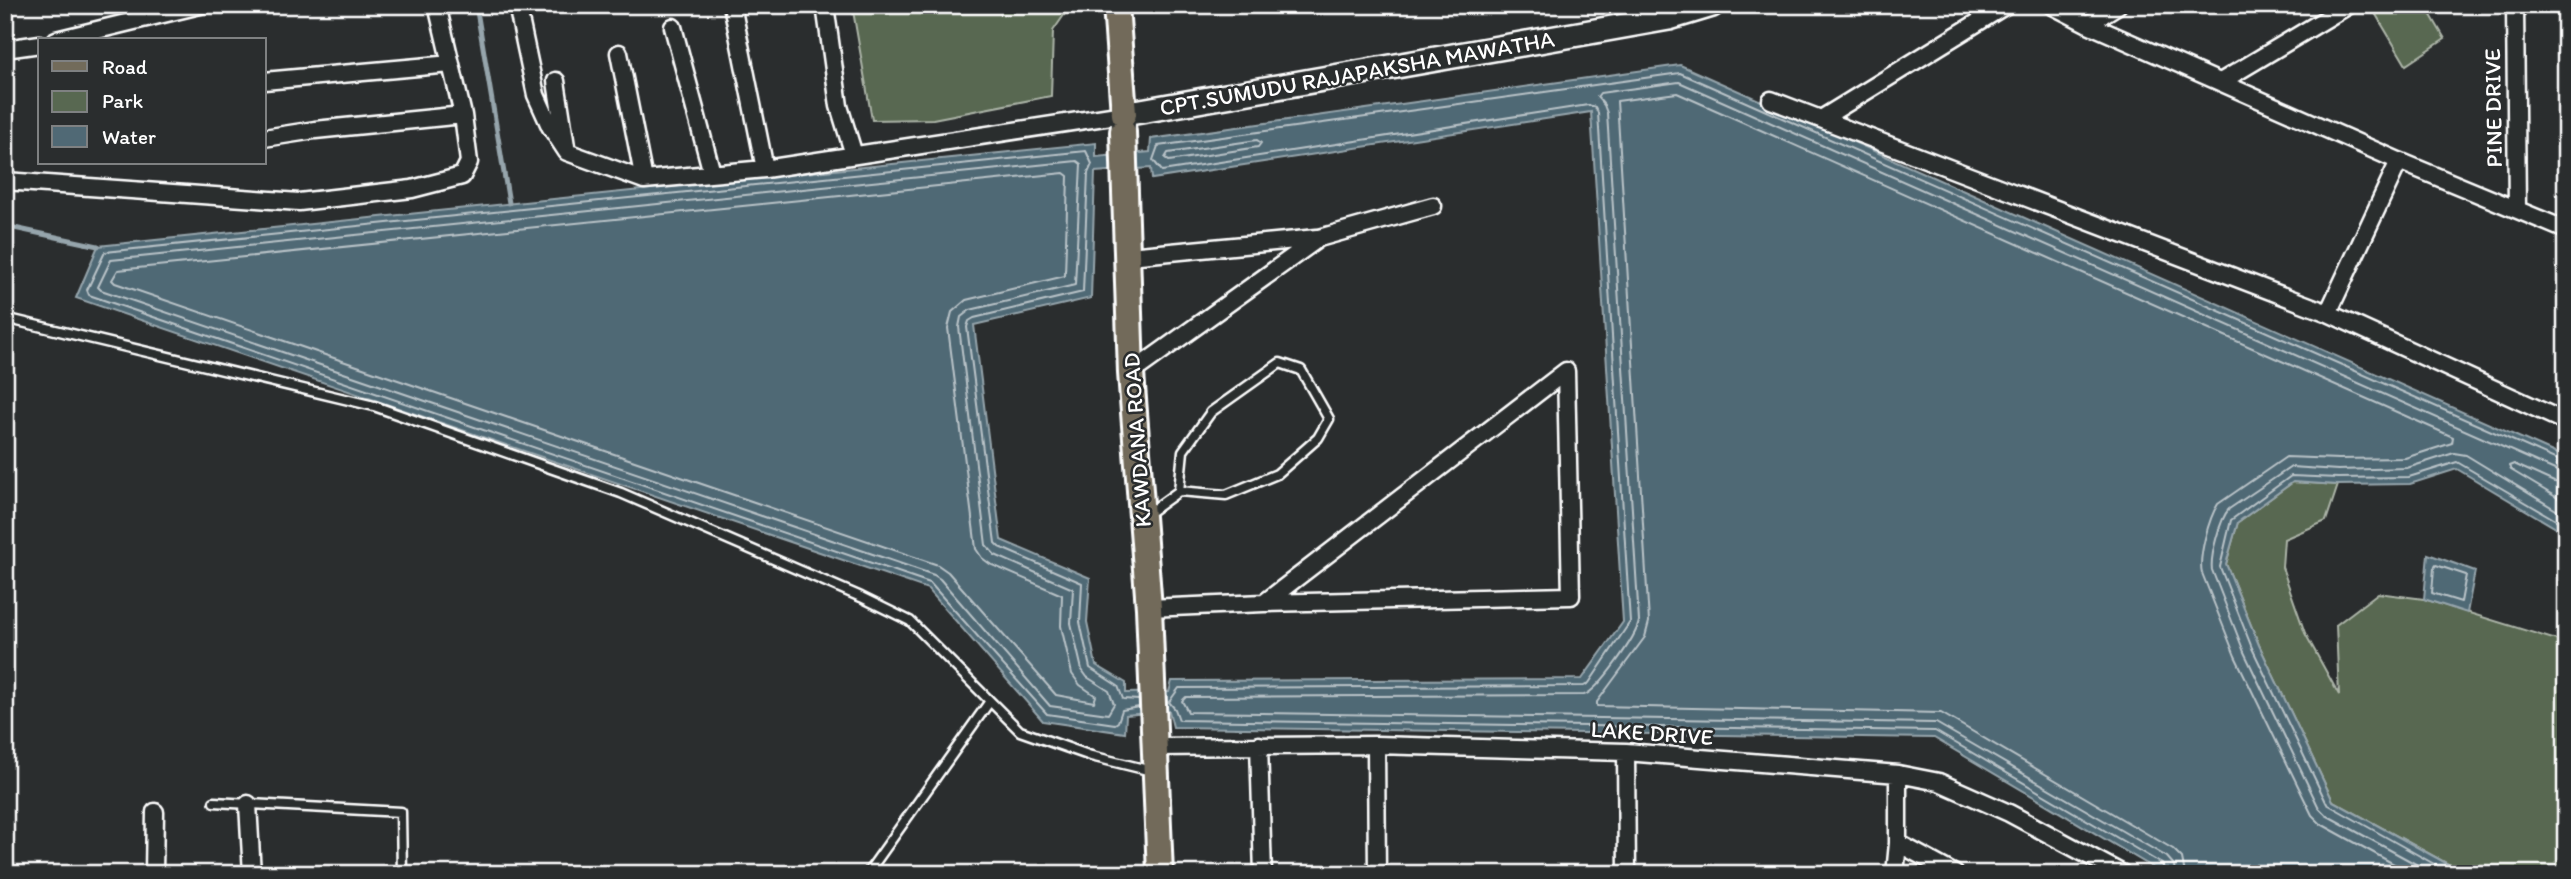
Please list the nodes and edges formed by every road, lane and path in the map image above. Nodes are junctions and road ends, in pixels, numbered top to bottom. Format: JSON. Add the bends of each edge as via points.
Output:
{"nodes":[{"id":1,"x":200,"y":5,"type":"edge"},
{"id":2,"x":437,"y":5,"type":"edge"},
{"id":3,"x":517,"y":5,"type":"edge"},
{"id":4,"x":732,"y":5,"type":"edge"},
{"id":5,"x":825,"y":5,"type":"edge"},
{"id":6,"x":1116,"y":5,"type":"edge"},
{"id":7,"x":1712,"y":5,"type":"edge"},
{"id":8,"x":2006,"y":5,"type":"edge"},
{"id":9,"x":2051,"y":5,"type":"edge"},
{"id":10,"x":2118,"y":5,"type":"edge"},
{"id":11,"x":2349,"y":5,"type":"edge"},
{"id":12,"x":2515,"y":5,"type":"edge"},
{"id":13,"x":2088,"y":24,"type":"junction"},
{"id":14,"x":673,"y":27,"type":"dead end"},
{"id":15,"x":64,"y":38,"type":"edge"},
{"id":16,"x":38,"y":44,"type":"edge"},
{"id":17,"x":5,"y":48,"type":"edge"},
{"id":18,"x":619,"y":53,"type":"dead end"},
{"id":19,"x":451,"y":64,"type":"junction"},
{"id":20,"x":266,"y":81,"type":"edge"},
{"id":21,"x":556,"y":81,"type":"dead end"},
{"id":22,"x":2222,"y":81,"type":"junction"},
{"id":23,"x":1771,"y":100,"type":"dead end"},
{"id":24,"x":463,"y":115,"type":"junction"},
{"id":25,"x":1821,"y":119,"type":"junction"},
{"id":26,"x":1124,"y":123,"type":"junction"},
{"id":27,"x":266,"y":138,"type":"edge"},
{"id":28,"x":567,"y":152,"type":"junction"},
{"id":29,"x":853,"y":155,"type":"junction"},
{"id":30,"x":2399,"y":161,"type":"junction"},
{"id":31,"x":765,"y":169,"type":"junction"},
{"id":32,"x":712,"y":173,"type":"junction"},
{"id":33,"x":644,"y":180,"type":"junction"},
{"id":34,"x":5,"y":181,"type":"edge"},
{"id":35,"x":1433,"y":205,"type":"dead end"},
{"id":36,"x":2517,"y":209,"type":"junction"},
{"id":37,"x":2566,"y":230,"type":"edge"},
{"id":38,"x":1320,"y":238,"type":"junction"},
{"id":39,"x":1129,"y":256,"type":"junction"},
{"id":40,"x":2328,"y":313,"type":"junction"},
{"id":41,"x":5,"y":318,"type":"edge"},
{"id":42,"x":1131,"y":373,"type":"junction"},
{"id":43,"x":2566,"y":422,"type":"edge"},
{"id":44,"x":1179,"y":491,"type":"junction"},
{"id":45,"x":1142,"y":518,"type":"junction"},
{"id":46,"x":1264,"y":603,"type":"junction"},
{"id":47,"x":1149,"y":608,"type":"junction"},
{"id":48,"x":990,"y":701,"type":"junction"},
{"id":49,"x":1259,"y":745,"type":"junction"},
{"id":50,"x":1376,"y":746,"type":"junction"},
{"id":51,"x":1156,"y":747,"type":"junction"},
{"id":52,"x":1626,"y":752,"type":"junction"},
{"id":53,"x":1155,"y":772,"type":"junction"},
{"id":54,"x":1898,"y":774,"type":"junction"},
{"id":55,"x":214,"y":802,"type":"dead end"},
{"id":56,"x":247,"y":804,"type":"junction"},
{"id":57,"x":155,"y":813,"type":"dead end"},
{"id":58,"x":1899,"y":843,"type":"junction"},
{"id":59,"x":154,"y":874,"type":"edge"},
{"id":60,"x":253,"y":874,"type":"edge"},
{"id":61,"x":402,"y":874,"type":"edge"},
{"id":62,"x":867,"y":874,"type":"edge"},
{"id":63,"x":1160,"y":874,"type":"edge"},
{"id":64,"x":1263,"y":874,"type":"edge"},
{"id":65,"x":1377,"y":874,"type":"edge"},
{"id":66,"x":1627,"y":874,"type":"edge"},
{"id":67,"x":1895,"y":874,"type":"edge"},
{"id":68,"x":1955,"y":874,"type":"edge"},
{"id":69,"x":2123,"y":874,"type":"edge"}],
"edges":[{"from":1,"to":15,"type":"street"},
{"from":2,"to":19,"type":"street"},
{"from":3,"to":28,"type":"street","via":[[536,95]]},
{"from":4,"to":31,"type":"street"},
{"from":5,"to":29,"type":"street","via":[[839,106]]},
{"from":6,"to":26,"type":"main road","name":"KAWDANA ROAD"},
{"from":7,"to":26,"type":"main road","name":"CPT.SUMUDU RAJAPAKSHA MAWATHA","via":[[1670,18]]},
{"from":8,"to":25,"type":"street"},
{"from":9,"to":13,"type":"street"},
{"from":10,"to":13,"type":"street"},
{"from":11,"to":22,"type":"street"},
{"from":12,"to":36,"type":"street","name":"PINE DRIVE"},
{"from":13,"to":22,"type":"street"},
{"from":14,"to":32,"type":"street"},
{"from":16,"to":17,"type":"street"},
{"from":18,"to":33,"type":"street"},
{"from":19,"to":20,"type":"street"},
{"from":19,"to":24,"type":"street"},
{"from":21,"to":28,"type":"street"},
{"from":22,"to":30,"type":"street"},
{"from":23,"to":25,"type":"street"},
{"from":24,"to":27,"type":"street"},
{"from":24,"to":34,"type":"street","via":[[469,162],[462,176],[412,189],[299,202]]},
{"from":25,"to":40,"type":"street"},
{"from":26,"to":29,"type":"street"},
{"from":26,"to":39,"type":"main road","name":"KAWDANA ROAD"},
{"from":28,"to":33,"type":"street"},
{"from":29,"to":31,"type":"street"},
{"from":30,"to":36,"type":"street"},
{"from":30,"to":40,"type":"street"},
{"from":31,"to":32,"type":"street"},
{"from":32,"to":33,"type":"street"},
{"from":35,"to":38,"type":"street"},
{"from":36,"to":37,"type":"street"},
{"from":38,"to":39,"type":"street"},
{"from":38,"to":42,"type":"street"},
{"from":39,"to":42,"type":"main road","name":"KAWDANA ROAD"},
{"from":40,"to":43,"type":"street"},
{"from":41,"to":48,"type":"lane","via":[[374,406],[621,493],[910,621]]},
{"from":42,"to":45,"type":"main road","name":"KAWDANA ROAD"},
{"from":44,"to":44,"type":"lane","via":[[1183,451],[1211,412],[1280,363],[1301,370],[1329,419],[1318,438],[1277,474],[1226,495]]},
{"from":44,"to":45,"type":"lane"},
{"from":45,"to":47,"type":"main road","name":"KAWDANA ROAD"},
{"from":46,"to":46,"type":"street","via":[[1571,596],[1566,371],[1523,404]]},
{"from":46,"to":47,"type":"street"},
{"from":47,"to":51,"type":"main road","name":"KAWDANA ROAD"},
{"from":48,"to":53,"type":"lane","via":[[1020,731]]},
{"from":48,"to":62,"type":"lane"},
{"from":49,"to":50,"type":"street","name":"LAKE DRIVE"},
{"from":49,"to":51,"type":"street","name":"LAKE DRIVE"},
{"from":49,"to":64,"type":"street"},
{"from":50,"to":52,"type":"street","name":"LAKE DRIVE"},
{"from":50,"to":65,"type":"street"},
{"from":51,"to":53,"type":"main road","name":"KAWDANA ROAD"},
{"from":52,"to":54,"type":"street","name":"LAKE DRIVE"},
{"from":52,"to":66,"type":"street"},
{"from":53,"to":63,"type":"main road","name":"KAWDANA ROAD"},
{"from":54,"to":58,"type":"street"},
{"from":54,"to":69,"type":"street","name":"LAKE DRIVE","via":[[1939,782],[2009,813]]},
{"from":55,"to":56,"type":"lane"},
{"from":56,"to":60,"type":"street"},
{"from":56,"to":61,"type":"lane","via":[[401,812]]},
{"from":57,"to":59,"type":"street"},
{"from":58,"to":67,"type":"street"},
{"from":58,"to":68,"type":"street"}]}
